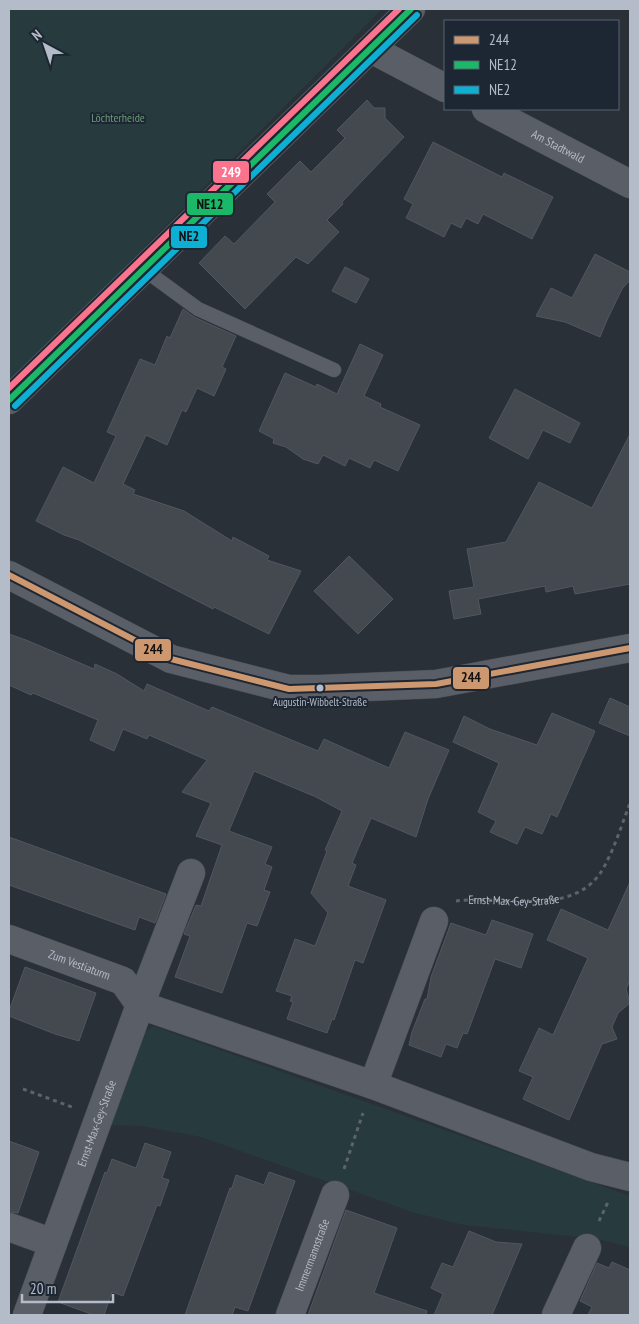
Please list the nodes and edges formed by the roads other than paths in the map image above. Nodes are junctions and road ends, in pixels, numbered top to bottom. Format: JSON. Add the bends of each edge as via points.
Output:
{"nodes":[{"id":1,"x":411,"y":9,"type":"edge"},
{"id":2,"x":371,"y":49,"type":"junction"},
{"id":3,"x":444,"y":87,"type":"edge"},
{"id":4,"x":488,"y":110,"type":"edge"},
{"id":5,"x":630,"y":184,"type":"edge"},
{"id":6,"x":142,"y":268,"type":"junction"},
{"id":7,"x":334,"y":370,"type":"dead end"},
{"id":8,"x":9,"y":400,"type":"edge"},
{"id":9,"x":9,"y":575,"type":"edge"},
{"id":10,"x":630,"y":648,"type":"edge"},
{"id":11,"x":191,"y":873,"type":"dead end"},
{"id":12,"x":434,"y":921,"type":"road end"},
{"id":13,"x":9,"y":939,"type":"edge"},
{"id":14,"x":140,"y":1004,"type":"junction"},
{"id":15,"x":373,"y":1085,"type":"junction"},
{"id":16,"x":627,"y":1168,"type":"edge"},
{"id":17,"x":335,"y":1195,"type":"road end"},
{"id":18,"x":9,"y":1227,"type":"edge"},
{"id":19,"x":54,"y":1243,"type":"junction"},
{"id":20,"x":587,"y":1248,"type":"road end"},
{"id":21,"x":27,"y":1315,"type":"edge"},
{"id":22,"x":290,"y":1315,"type":"edge"},
{"id":23,"x":556,"y":1315,"type":"edge"}],
"edges":[{"from":1,"to":2,"type":"main road"},
{"from":2,"to":3,"type":"street"},
{"from":2,"to":6,"type":"main road"},
{"from":4,"to":5,"type":"street","name":"Am Stadtwald"},
{"from":6,"to":7,"type":"lane","via":[[198,309]]},
{"from":6,"to":8,"type":"main road"},
{"from":9,"to":10,"type":"street","via":[[171,659],[289,688],[436,684]]},
{"from":11,"to":14,"type":"street","name":"Ernst-Max-Gey-Straße"},
{"from":12,"to":15,"type":"street"},
{"from":13,"to":14,"type":"street","name":"Zum Vestiaturm","via":[[123,981]]},
{"from":14,"to":15,"type":"street"},
{"from":14,"to":19,"type":"street","name":"Ernst-Max-Gey-Straße"},
{"from":15,"to":16,"type":"street","via":[[592,1167]]},
{"from":17,"to":22,"type":"street","name":"Immermannstraße"},
{"from":18,"to":19,"type":"street"},
{"from":19,"to":21,"type":"street","name":"Ernst-Max-Gey-Straße"},
{"from":20,"to":23,"type":"street"}]}
